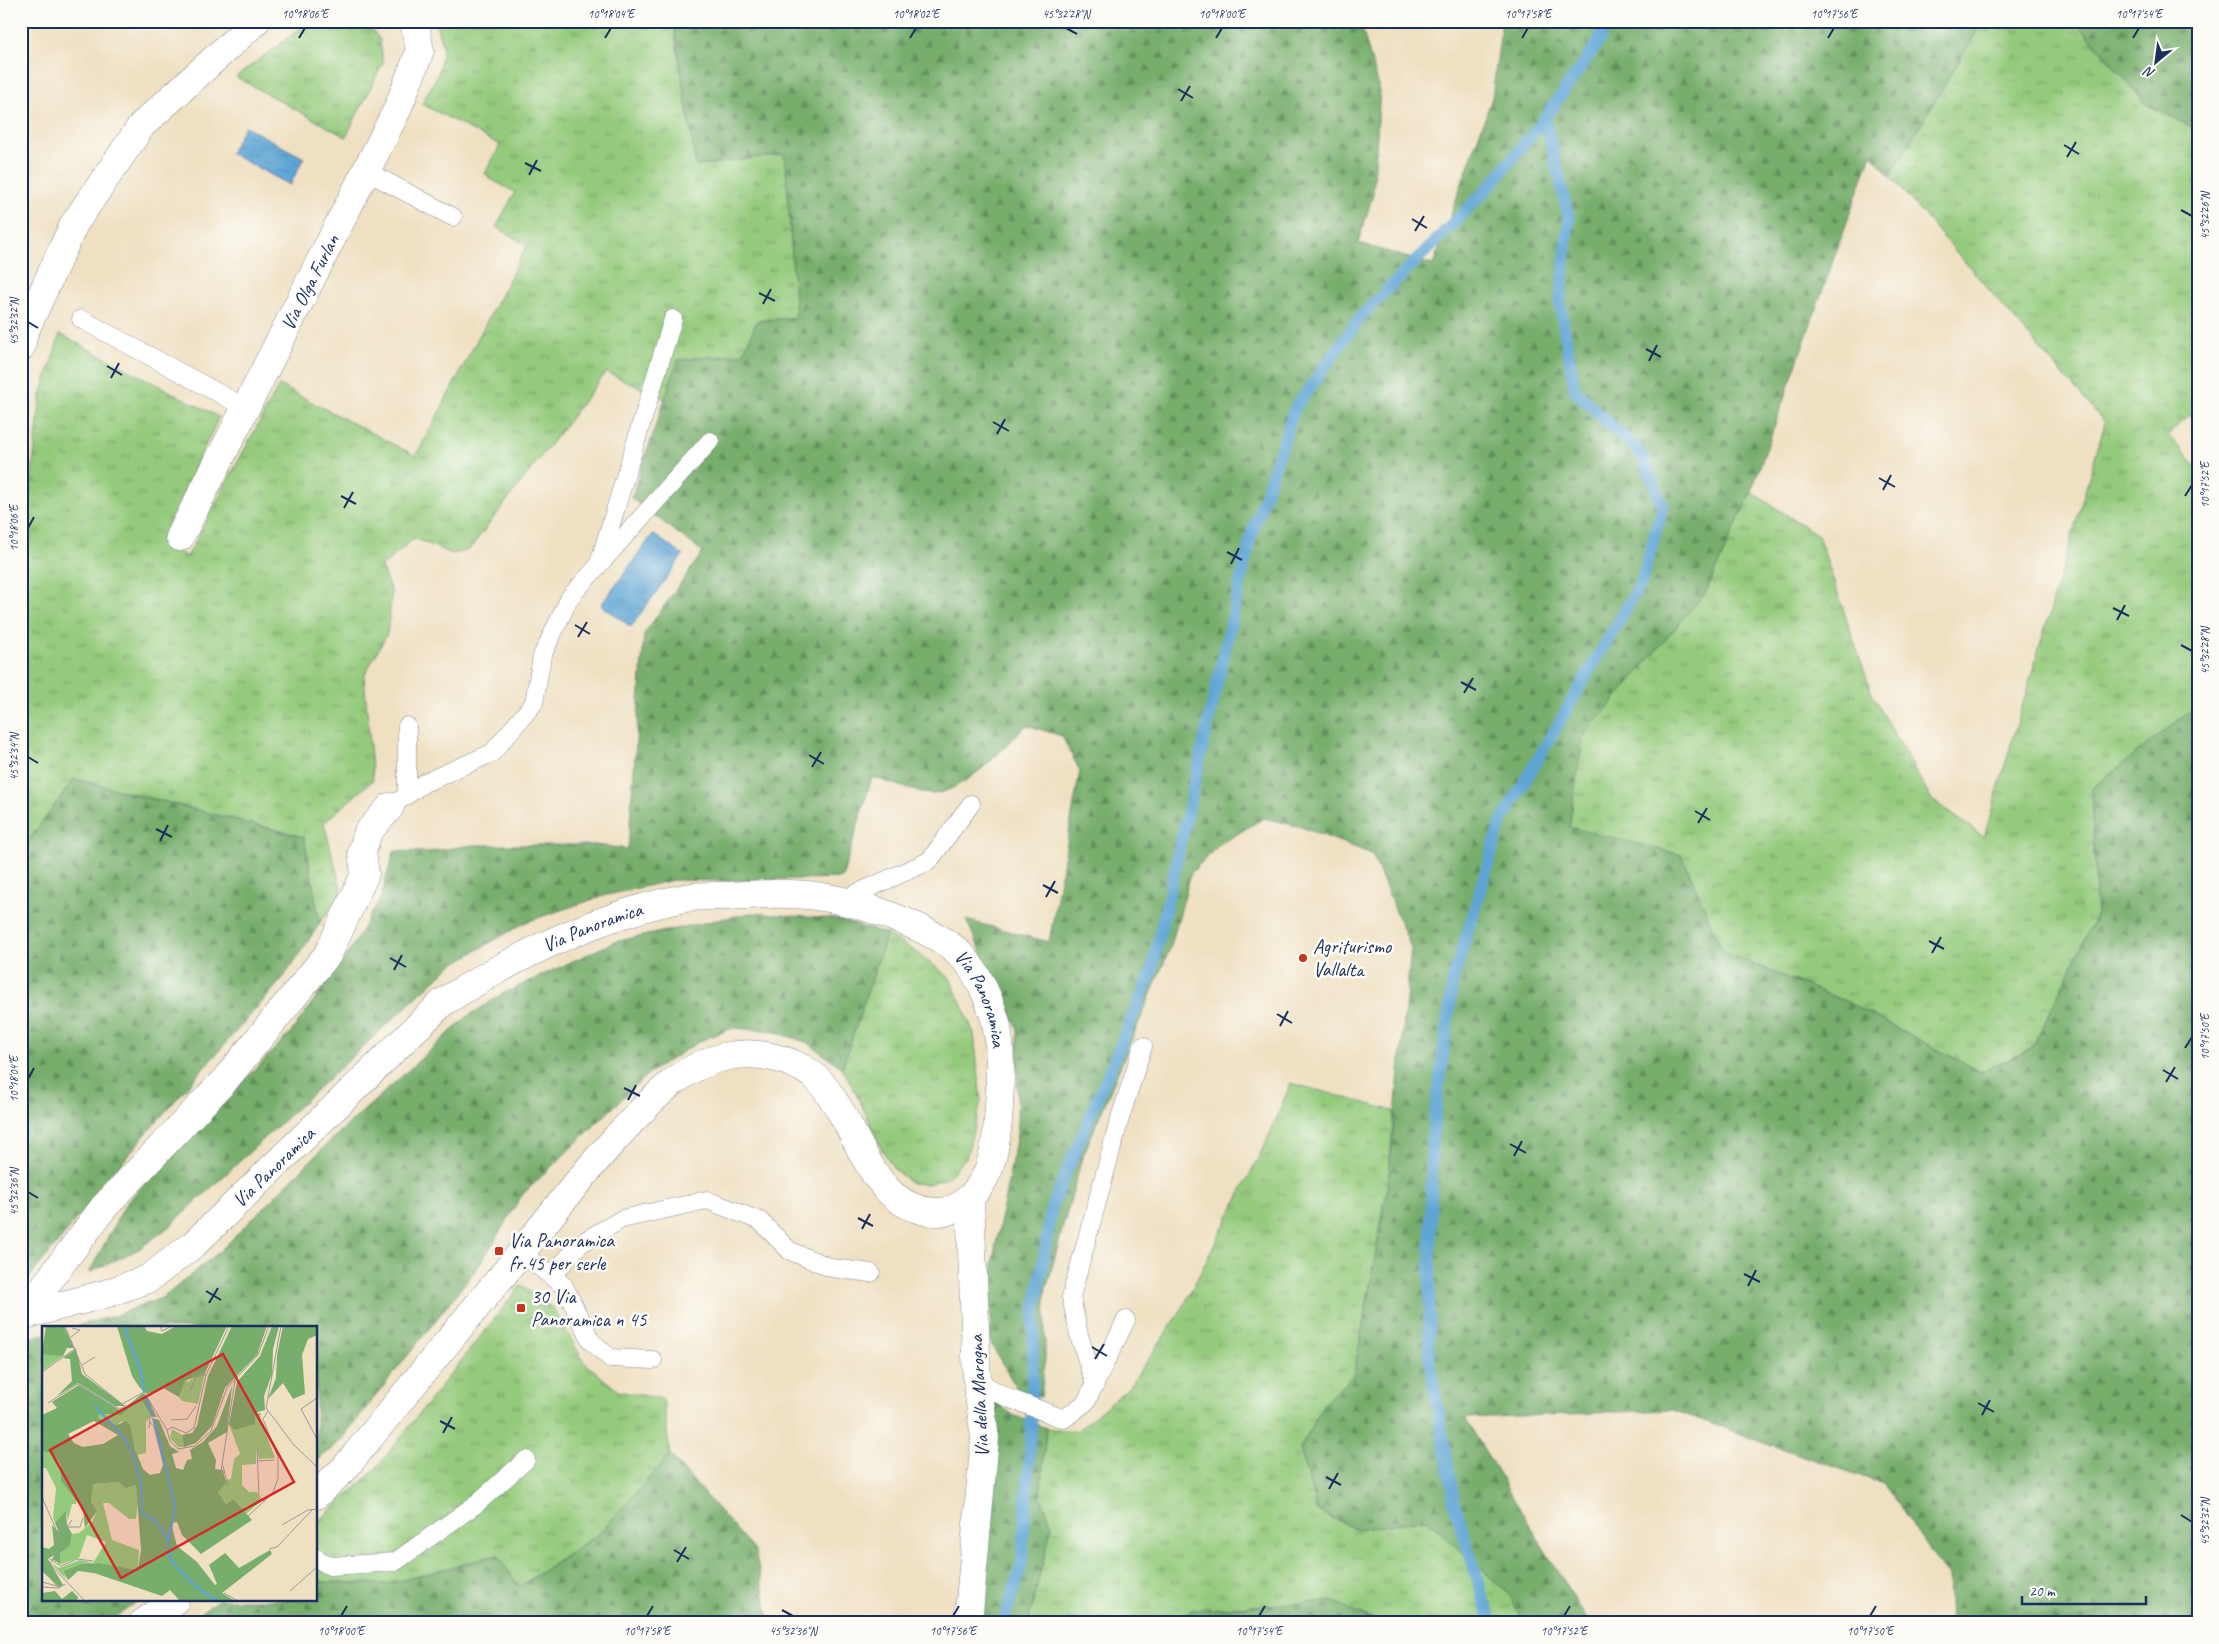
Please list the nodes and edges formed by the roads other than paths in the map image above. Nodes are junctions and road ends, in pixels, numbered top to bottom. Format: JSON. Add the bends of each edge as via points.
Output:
{"nodes":[{"id":1,"x":256,"y":21,"type":"edge"},
{"id":2,"x":414,"y":21,"type":"edge"},
{"id":3,"x":366,"y":171,"type":"junction"},
{"id":4,"x":453,"y":217,"type":"dead end"},
{"id":5,"x":81,"y":319,"type":"dead end"},
{"id":6,"x":673,"y":319,"type":"dead end"},
{"id":7,"x":21,"y":347,"type":"edge"},
{"id":8,"x":246,"y":408,"type":"junction"},
{"id":9,"x":710,"y":441,"type":"dead end"},
{"id":10,"x":180,"y":537,"type":"dead end"},
{"id":11,"x":598,"y":565,"type":"junction"},
{"id":12,"x":407,"y":726,"type":"dead end"},
{"id":13,"x":399,"y":801,"type":"junction"},
{"id":14,"x":972,"y":804,"type":"dead end"},
{"id":15,"x":840,"y":901,"type":"junction"},
{"id":16,"x":1143,"y":1046,"type":"dead end"},
{"id":17,"x":970,"y":1198,"type":"junction"},
{"id":18,"x":521,"y":1252,"type":"junction"},
{"id":19,"x":871,"y":1273,"type":"dead end"},
{"id":20,"x":552,"y":1276,"type":"junction"},
{"id":21,"x":22,"y":1316,"type":"edge"},
{"id":22,"x":1126,"y":1320,"type":"dead end"},
{"id":23,"x":653,"y":1360,"type":"dead end"},
{"id":24,"x":977,"y":1381,"type":"junction"},
{"id":25,"x":1095,"y":1385,"type":"junction"},
{"id":26,"x":526,"y":1460,"type":"dead end"},
{"id":27,"x":318,"y":1493,"type":"edge"},
{"id":28,"x":318,"y":1559,"type":"edge"},
{"id":29,"x":172,"y":1602,"type":"edge"},
{"id":30,"x":143,"y":1623,"type":"edge"},
{"id":31,"x":968,"y":1623,"type":"edge"}],
"edges":[{"from":1,"to":7,"type":"street","via":[[142,125],[74,224],[24,333]]},
{"from":2,"to":3,"type":"street","name":"Via Olga Furlan","via":[[420,51],[397,110]]},
{"from":3,"to":4,"type":"lane"},
{"from":3,"to":8,"type":"street","name":"Via Olga Furlan"},
{"from":5,"to":8,"type":"lane"},
{"from":6,"to":11,"type":"lane"},
{"from":8,"to":10,"type":"street","name":"Via Olga Furlan"},
{"from":9,"to":11,"type":"lane"},
{"from":11,"to":13,"type":"lane","via":[[570,597],[542,656],[534,704],[492,753],[424,783]]},
{"from":12,"to":13,"type":"lane"},
{"from":13,"to":21,"type":"street","name":"Via Panoramica","via":[[368,832],[362,852],[365,874],[328,954],[225,1080],[104,1208]]},
{"from":14,"to":15,"type":"lane","via":[[929,861]]},
{"from":15,"to":17,"type":"street","name":"Via Panoramica","via":[[900,919],[937,937],[962,956],[986,992],[998,1030],[1000,1073],[994,1154],[985,1178]]},
{"from":15,"to":21,"type":"street","name":"Via Panoramica","via":[[780,893],[687,897],[610,918],[482,977],[442,1003],[194,1244],[148,1279]]},
{"from":16,"to":25,"type":"lane","via":[[1071,1297]]},
{"from":17,"to":18,"type":"street","name":"Via Panoramica","via":[[949,1212],[925,1212],[899,1200],[878,1182],[839,1107],[817,1078],[791,1062],[761,1054],[723,1057],[688,1072],[654,1097],[600,1155]]},
{"from":17,"to":24,"type":"street","name":"Via della Marogna"},
{"from":18,"to":20,"type":"lane"},
{"from":18,"to":27,"type":"street","name":"Via Panoramica","via":[[344,1469]]},
{"from":19,"to":20,"type":"lane","via":[[832,1268],[790,1251],[760,1221],[707,1200],[622,1219],[581,1243]]},
{"from":20,"to":23,"type":"lane","via":[[564,1286],[592,1341],[610,1358]]},
{"from":22,"to":25,"type":"lane"},
{"from":24,"to":25,"type":"lane","via":[[1008,1398],[1064,1418],[1086,1402]]},
{"from":24,"to":31,"type":"street","name":"Via della Marogna","via":[[985,1438]]},
{"from":26,"to":28,"type":"lane","via":[[475,1505],[395,1562],[330,1566]]},
{"from":29,"to":30,"type":"street"}]}
